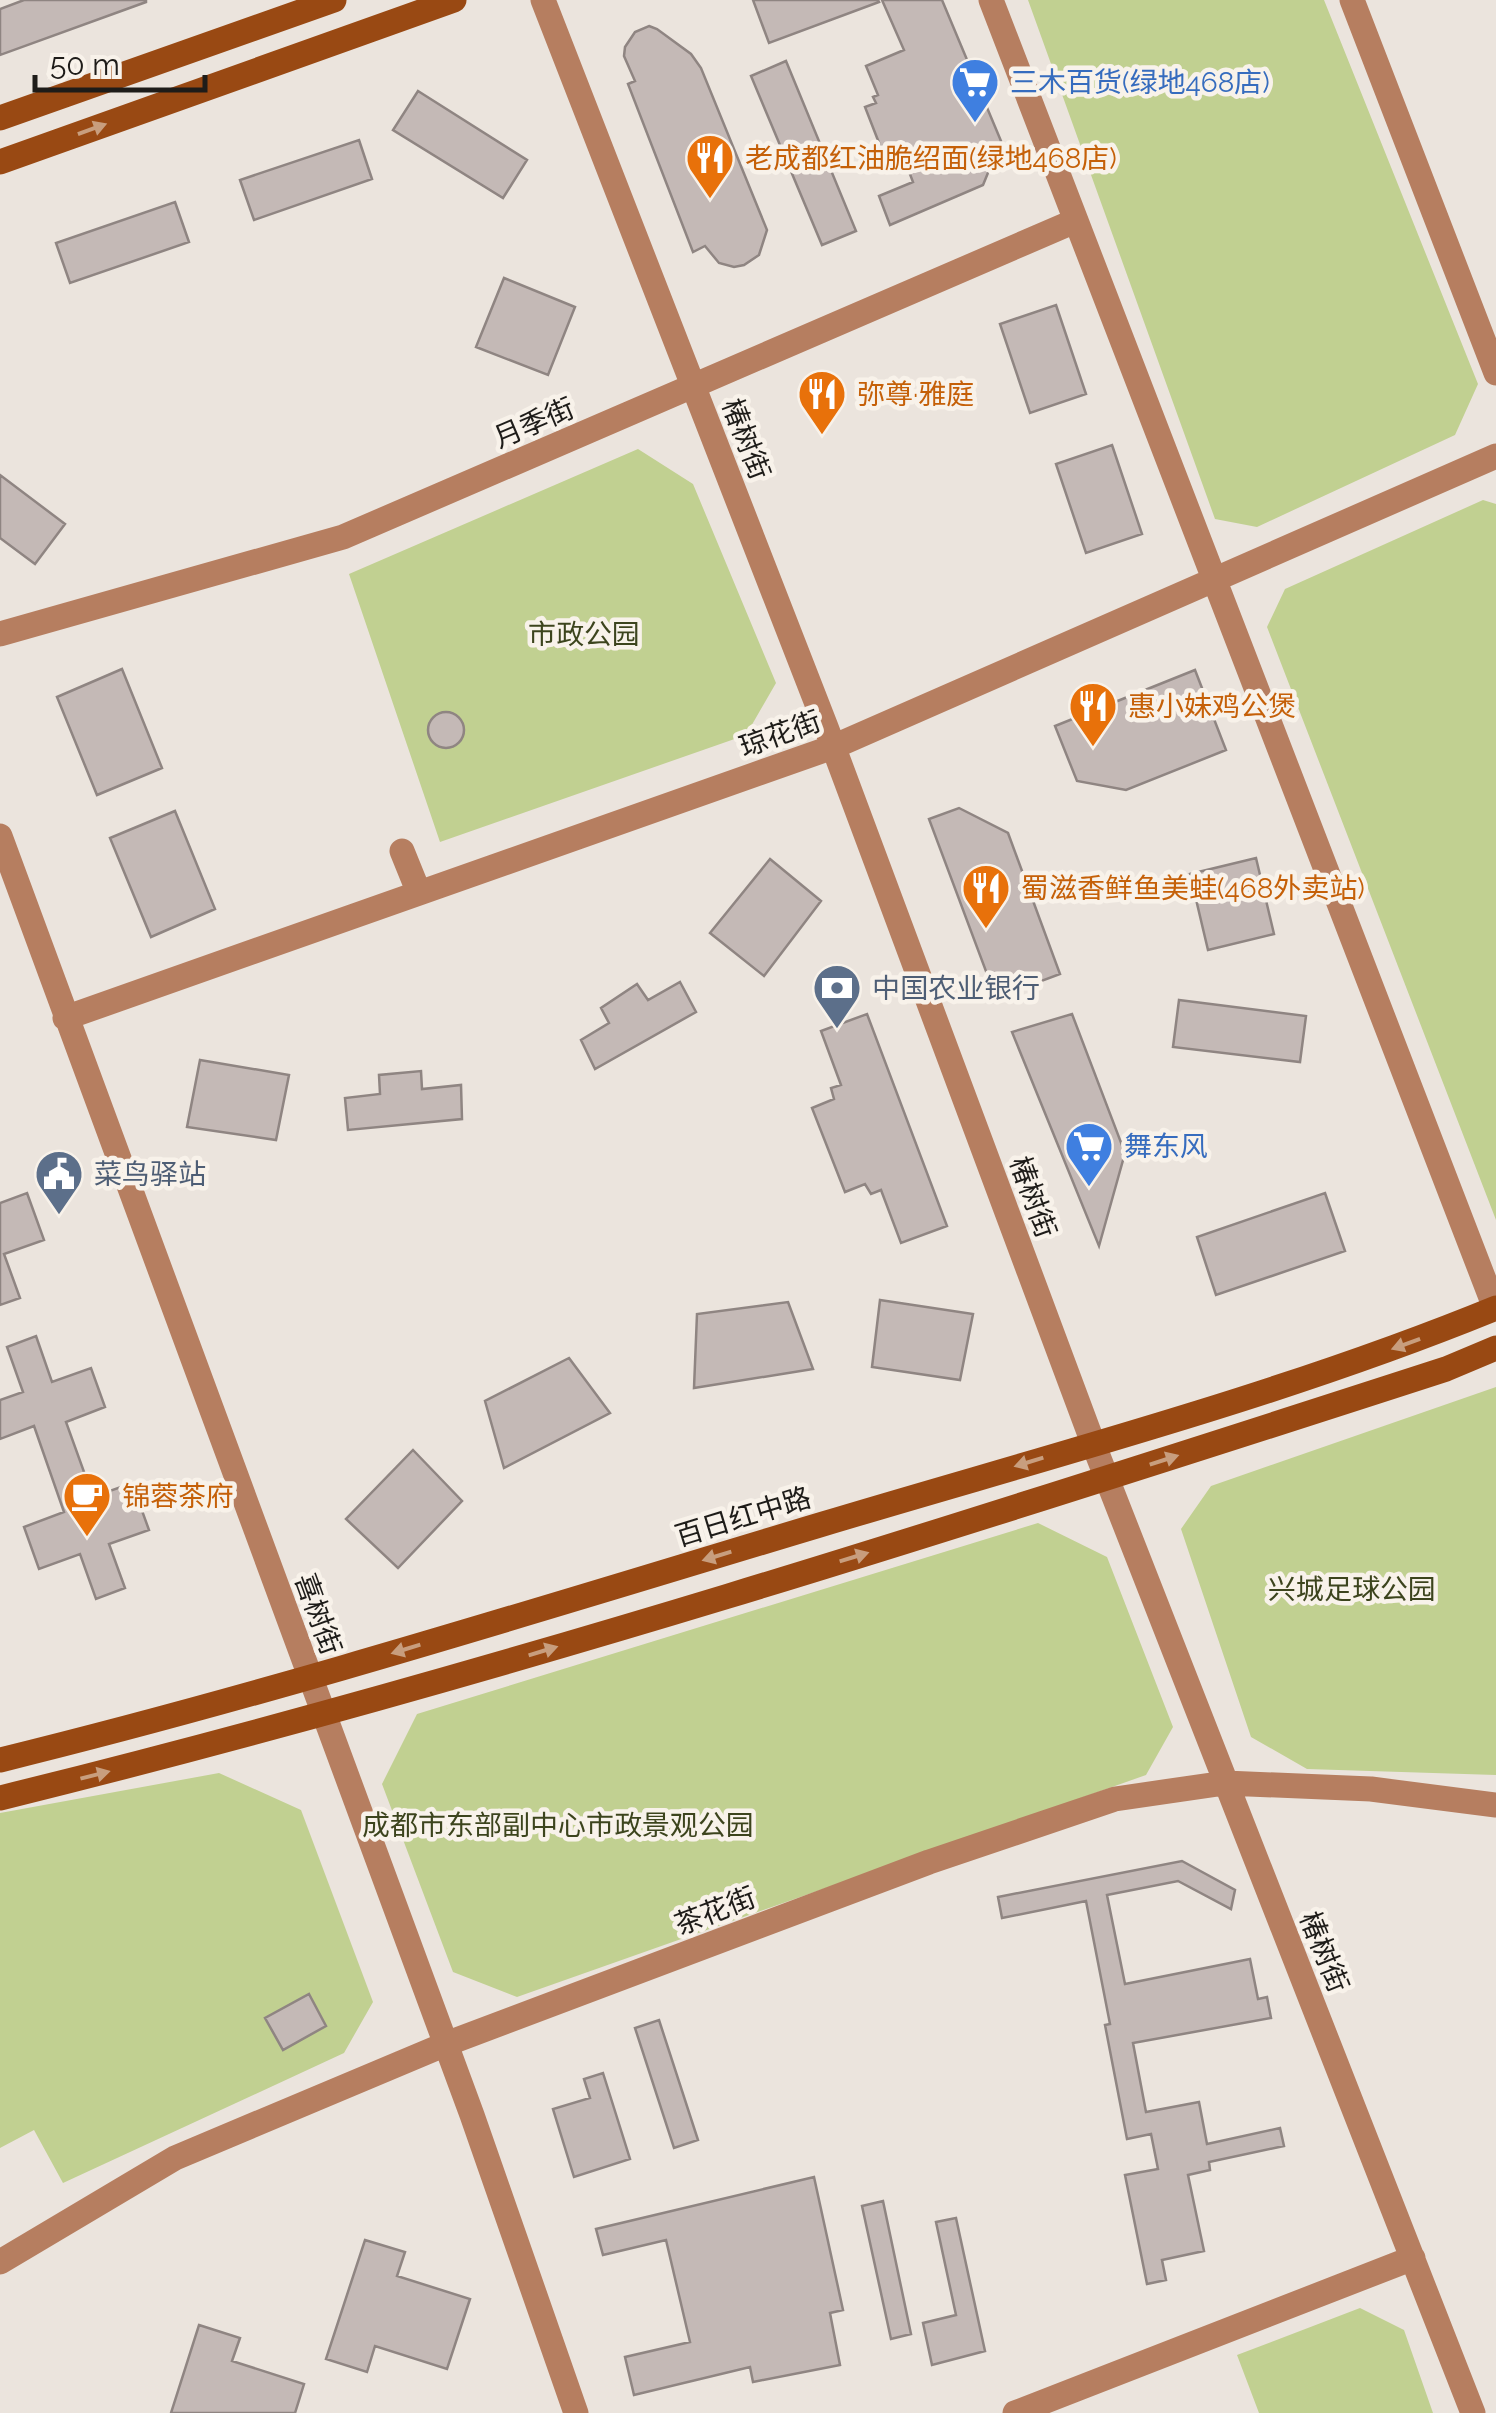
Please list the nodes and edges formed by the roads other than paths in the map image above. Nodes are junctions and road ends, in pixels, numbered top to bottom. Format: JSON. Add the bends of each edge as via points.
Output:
{"nodes":[{"id":1,"x":334,"y":0,"type":"edge"},
{"id":2,"x":454,"y":0,"type":"edge"},
{"id":3,"x":543,"y":0,"type":"edge"},
{"id":4,"x":991,"y":0,"type":"edge"},
{"id":5,"x":1352,"y":0,"type":"edge"},
{"id":6,"x":0,"y":118,"type":"edge"},
{"id":7,"x":0,"y":162,"type":"edge"},
{"id":8,"x":1075,"y":221,"type":"junction"},
{"id":9,"x":1496,"y":373,"type":"edge"},
{"id":10,"x":694,"y":388,"type":"junction"},
{"id":11,"x":1496,"y":456,"type":"edge"},
{"id":12,"x":1216,"y":579,"type":"junction"},
{"id":13,"x":0,"y":634,"type":"edge"},
{"id":14,"x":833,"y":747,"type":"junction"},
{"id":15,"x":0,"y":836,"type":"edge"},
{"id":16,"x":402,"y":851,"type":"dead end"},
{"id":17,"x":419,"y":893,"type":"junction"},
{"id":18,"x":65,"y":1018,"type":"junction"},
{"id":19,"x":1496,"y":1308,"type":"edge"},
{"id":20,"x":1496,"y":1348,"type":"edge"},
{"id":21,"x":1093,"y":1443,"type":"junction"},
{"id":22,"x":1107,"y":1478,"type":"junction"},
{"id":23,"x":310,"y":1678,"type":"junction"},
{"id":24,"x":324,"y":1715,"type":"junction"},
{"id":25,"x":0,"y":1760,"type":"edge"},
{"id":26,"x":1225,"y":1783,"type":"junction"},
{"id":27,"x":0,"y":1798,"type":"edge"},
{"id":28,"x":1496,"y":1805,"type":"edge"},
{"id":29,"x":446,"y":2044,"type":"junction"},
{"id":30,"x":1413,"y":2258,"type":"junction"},
{"id":31,"x":0,"y":2262,"type":"edge"},
{"id":32,"x":576,"y":2413,"type":"edge"},
{"id":33,"x":1014,"y":2413,"type":"edge"},
{"id":34,"x":1473,"y":2413,"type":"edge"}],
"edges":[{"from":1,"to":6,"type":"street"},
{"from":7,"to":2,"type":"street","one_way":true},
{"from":3,"to":10,"type":"street","name":"椿树街"},
{"from":4,"to":8,"type":"street"},
{"from":5,"to":9,"type":"street"},
{"from":8,"to":10,"type":"street","name":"月季街"},
{"from":8,"to":12,"type":"street"},
{"from":10,"to":13,"type":"street","name":"月季街","via":[[343,537]]},
{"from":10,"to":14,"type":"street","name":"椿树街"},
{"from":11,"to":12,"type":"street","name":"琼花街"},
{"from":12,"to":14,"type":"street","name":"琼花街"},
{"from":12,"to":19,"type":"street"},
{"from":14,"to":17,"type":"street","name":"琼花街"},
{"from":14,"to":21,"type":"street","name":"椿树街"},
{"from":15,"to":18,"type":"street","name":"喜树街"},
{"from":16,"to":17,"type":"street"},
{"from":17,"to":18,"type":"street","name":"琼花街"},
{"from":18,"to":23,"type":"street","name":"喜树街"},
{"from":19,"to":21,"type":"street","name":"百日红中路","one_way":true,"via":[[1407,1344]]},
{"from":22,"to":20,"type":"street","one_way":true},
{"from":21,"to":22,"type":"street","name":"椿树街"},
{"from":21,"to":23,"type":"street","name":"百日红中路","one_way":true},
{"from":24,"to":22,"type":"street","one_way":true},
{"from":22,"to":26,"type":"street","name":"椿树街"},
{"from":23,"to":24,"type":"street","name":"喜树街"},
{"from":23,"to":25,"type":"street","name":"百日红中路"},
{"from":27,"to":24,"type":"street","one_way":true},
{"from":24,"to":29,"type":"street","name":"喜树街"},
{"from":26,"to":28,"type":"street","name":"茶花街","via":[[1371,1789]]},
{"from":26,"to":29,"type":"street","name":"茶花街","via":[[1115,1799]]},
{"from":26,"to":30,"type":"street","name":"椿树街"},
{"from":29,"to":31,"type":"street","name":"茶花街","via":[[176,2158]]},
{"from":29,"to":32,"type":"street","name":"喜树街"},
{"from":30,"to":33,"type":"street"},
{"from":30,"to":34,"type":"street","name":"椿树街"}]}
